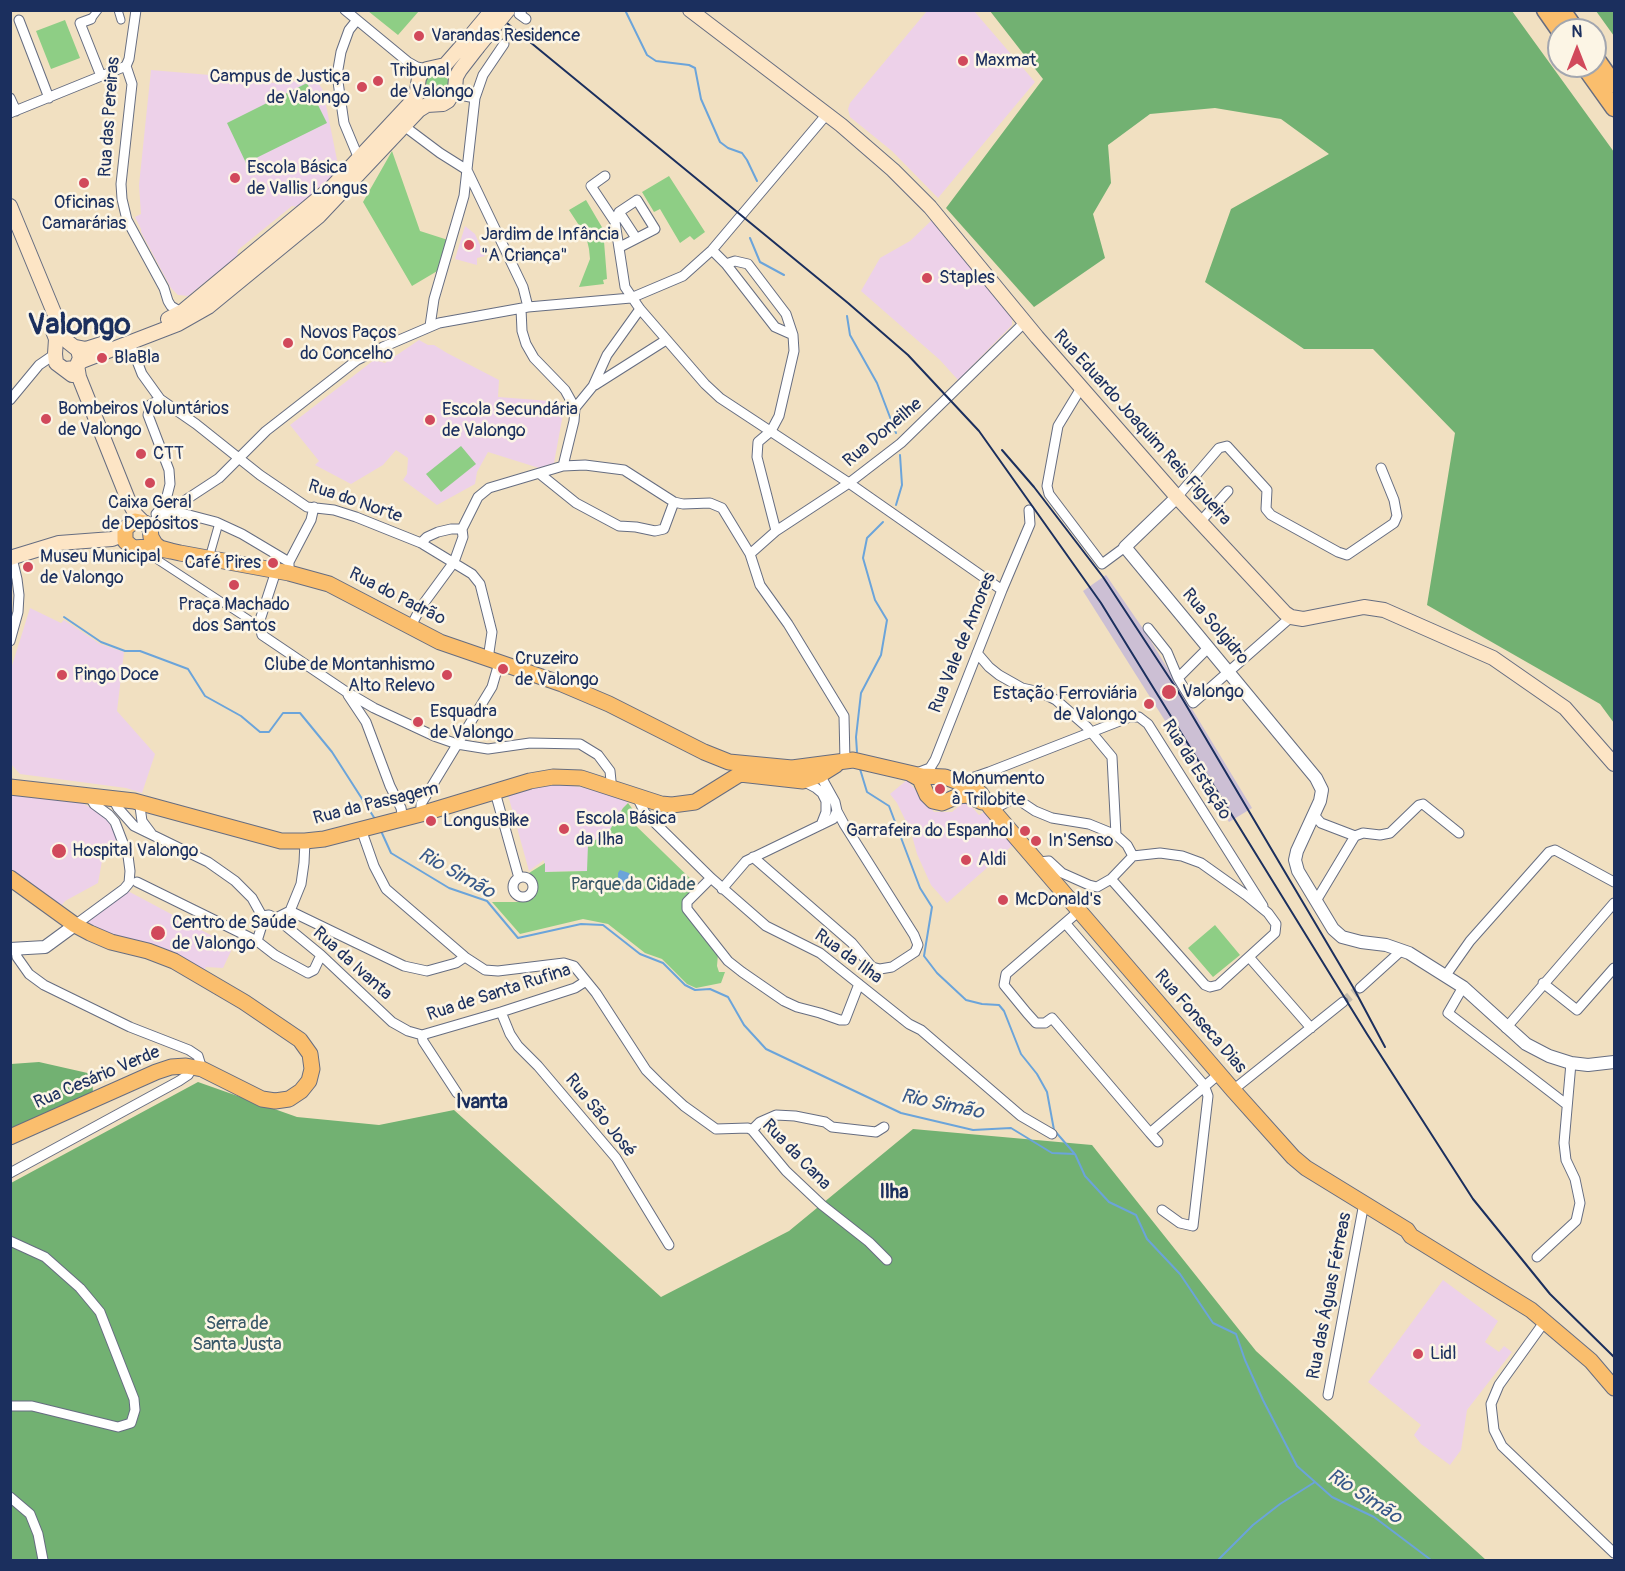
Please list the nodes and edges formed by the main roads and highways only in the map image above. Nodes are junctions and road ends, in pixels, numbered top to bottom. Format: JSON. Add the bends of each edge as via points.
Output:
{"nodes":[{"id":1,"x":492,"y":10,"type":"edge"},
{"id":2,"x":508,"y":10,"type":"edge"},
{"id":3,"x":690,"y":10,"type":"edge"},
{"id":4,"x":472,"y":44,"type":"junction"},
{"id":5,"x":426,"y":76,"type":"junction"},
{"id":6,"x":1593,"y":78,"type":"edge"},
{"id":7,"x":462,"y":94,"type":"junction"},
{"id":8,"x":431,"y":104,"type":"junction"},
{"id":9,"x":1614,"y":108,"type":"edge"},
{"id":10,"x":10,"y":206,"type":"edge"},
{"id":11,"x":10,"y":226,"type":"edge"},
{"id":12,"x":291,"y":231,"type":"junction"},
{"id":13,"x":183,"y":316,"type":"junction"},
{"id":14,"x":74,"y":346,"type":"junction"},
{"id":15,"x":56,"y":352,"type":"junction"},
{"id":16,"x":72,"y":367,"type":"junction"},
{"id":17,"x":139,"y":534,"type":"junction"},
{"id":18,"x":11,"y":557,"type":"edge"},
{"id":19,"x":845,"y":761,"type":"junction"},
{"id":20,"x":1614,"y":764,"type":"edge"},
{"id":21,"x":742,"y":767,"type":"junction"},
{"id":22,"x":792,"y":768,"type":"junction"},
{"id":23,"x":820,"y":775,"type":"junction"},
{"id":24,"x":13,"y":783,"type":"edge"},
{"id":25,"x":10,"y":878,"type":"edge"},
{"id":26,"x":10,"y":1137,"type":"edge"},
{"id":27,"x":1544,"y":1316,"type":"junction"},
{"id":28,"x":1614,"y":1379,"type":"edge"},
{"id":29,"x":1614,"y":1388,"type":"edge"}],
"edges":[{"from":1,"to":4,"type":"main road","bridge":true},
{"from":2,"to":4,"type":"main road","bridge":true},
{"from":3,"to":20,"type":"main road","name":"Rua Eduardo Joaquim Reis Figueira","via":[[866,145],[930,207],[1081,388],[1291,617],[1303,619],[1364,607],[1384,610],[1493,658],[1565,708]]},
{"from":4,"to":5,"type":"main road"},
{"from":4,"to":7,"type":"main road","via":[[456,77]]},
{"from":5,"to":7,"type":"main road","via":[[451,73]]},
{"from":5,"to":8,"type":"main road","via":[[421,97]]},
{"from":5,"to":12,"type":"main road","via":[[412,102]]},
{"from":6,"to":9,"type":"highway"},
{"from":7,"to":8,"type":"main road","via":[[443,104]]},
{"from":8,"to":12,"type":"main road","via":[[419,110],[319,216]]},
{"from":10,"to":14,"type":"main road","via":[[62,332]]},
{"from":11,"to":15,"type":"main road","via":[[55,334]]},
{"from":12,"to":13,"type":"main road"},
{"from":13,"to":14,"type":"main road","via":[[91,348]]},
{"from":13,"to":16,"type":"main road"},
{"from":14,"to":15,"type":"main road","via":[[63,345]]},
{"from":14,"to":16,"type":"main road","via":[[80,358]]},
{"from":15,"to":16,"type":"main road","via":[[56,363]]},
{"from":16,"to":17,"type":"main road"},
{"from":17,"to":18,"type":"main road","via":[[59,543]]},
{"from":17,"to":21,"type":"main road","name":"Rua do Padrão","via":[[171,551],[285,569],[329,584],[440,642],[562,684]]},
{"from":19,"to":22,"type":"main road"},
{"from":19,"to":23,"type":"main road"},
{"from":19,"to":27,"type":"main road","name":"Rua Fonseca Dias","via":[[859,761],[920,779],[941,780],[972,796],[985,794],[1038,862],[1293,1157],[1412,1236]]},
{"from":21,"to":22,"type":"main road"},
{"from":21,"to":23,"type":"main road","via":[[803,781]]},
{"from":21,"to":24,"type":"main road","name":"Rua da Passagem","via":[[695,802],[660,804],[567,776],[530,781],[403,819],[304,841],[281,841],[134,801]]},
{"from":22,"to":23,"type":"main road"},
{"from":25,"to":26,"type":"main road","name":"Rua Cesário Verde","via":[[75,925],[111,942],[174,961],[244,1002],[300,1040],[310,1054],[312,1069],[301,1091],[289,1099],[275,1101],[262,1099],[197,1068],[171,1067]]},
{"from":27,"to":28,"type":"main road","name":"Rua Fonseca Dias","via":[[1590,1352]]},
{"from":27,"to":29,"type":"main road","name":"Rua Fonseca Dias"}]}
